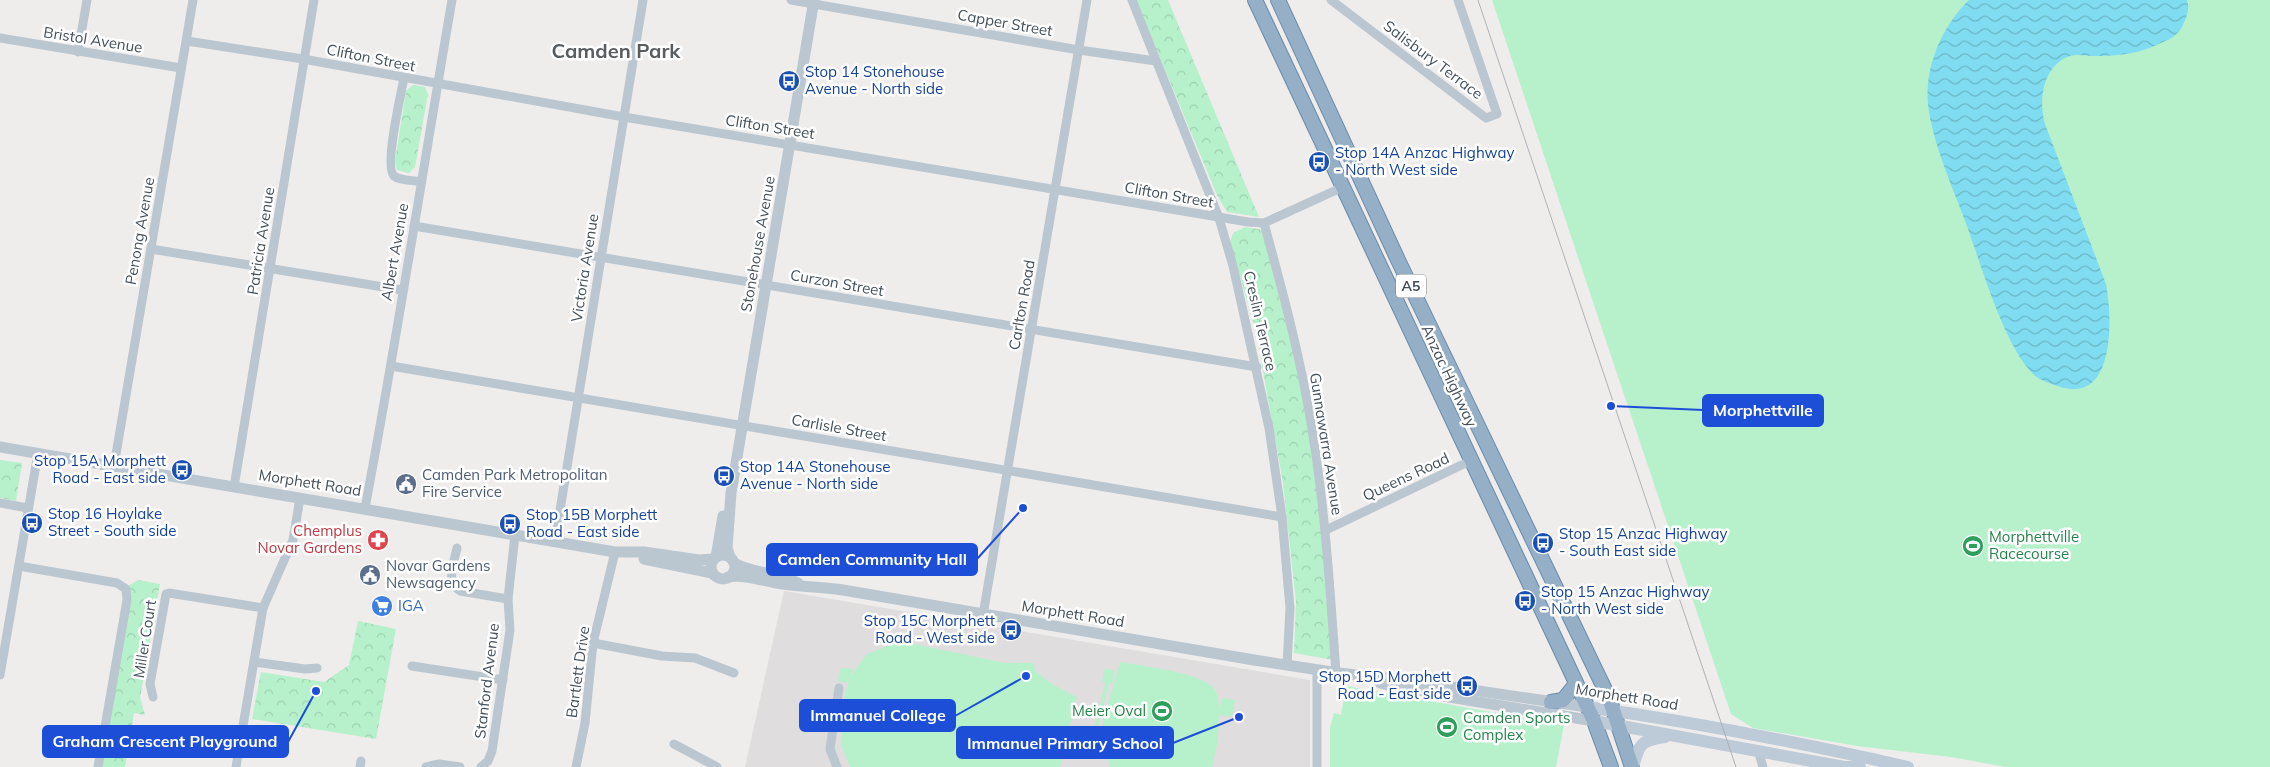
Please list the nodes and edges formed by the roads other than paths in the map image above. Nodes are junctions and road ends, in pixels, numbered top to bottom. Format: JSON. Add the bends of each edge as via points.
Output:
{"nodes":[{"id":1,"x":87,"y":0,"type":"edge"},
{"id":2,"x":193,"y":0,"type":"edge"},
{"id":3,"x":314,"y":0,"type":"edge"},
{"id":4,"x":452,"y":0,"type":"edge"},
{"id":5,"x":643,"y":0,"type":"edge"},
{"id":6,"x":791,"y":0,"type":"edge"},
{"id":7,"x":1087,"y":0,"type":"edge"},
{"id":8,"x":1132,"y":0,"type":"edge"},
{"id":9,"x":1255,"y":0,"type":"edge"},
{"id":10,"x":1278,"y":0,"type":"edge"},
{"id":11,"x":1331,"y":0,"type":"edge"},
{"id":12,"x":1458,"y":0,"type":"edge"},
{"id":13,"x":813,"y":2,"type":"edge"},
{"id":14,"x":0,"y":38,"type":"edge"},
{"id":15,"x":187,"y":41,"type":"junction"},
{"id":16,"x":1079,"y":50,"type":"junction"},
{"id":17,"x":78,"y":52,"type":"junction"},
{"id":18,"x":303,"y":59,"type":"junction"},
{"id":19,"x":1156,"y":60,"type":"junction"},
{"id":20,"x":182,"y":68,"type":"junction"},
{"id":21,"x":404,"y":78,"type":"junction"},
{"id":22,"x":438,"y":84,"type":"junction"},
{"id":23,"x":1323,"y":99,"type":"junction"},
{"id":24,"x":1309,"y":115,"type":"junction"},
{"id":25,"x":624,"y":117,"type":"junction"},
{"id":26,"x":1332,"y":119,"type":"junction"},
{"id":27,"x":790,"y":144,"type":"junction"},
{"id":28,"x":1323,"y":145,"type":"junction"},
{"id":29,"x":421,"y":182,"type":"junction"},
{"id":30,"x":1343,"y":187,"type":"junction"},
{"id":31,"x":1056,"y":189,"type":"junction"},
{"id":32,"x":1219,"y":218,"type":"junction"},
{"id":33,"x":1264,"y":223,"type":"junction"},
{"id":34,"x":414,"y":226,"type":"junction"},
{"id":35,"x":151,"y":249,"type":"junction"},
{"id":36,"x":601,"y":256,"type":"junction"},
{"id":37,"x":270,"y":268,"type":"junction"},
{"id":38,"x":766,"y":285,"type":"junction"},
{"id":39,"x":402,"y":290,"type":"junction"},
{"id":40,"x":1032,"y":330,"type":"junction"},
{"id":41,"x":1445,"y":356,"type":"junction"},
{"id":42,"x":392,"y":366,"type":"junction"},
{"id":43,"x":1256,"y":367,"type":"junction"},
{"id":44,"x":1434,"y":382,"type":"junction"},
{"id":45,"x":578,"y":397,"type":"junction"},
{"id":46,"x":1465,"y":398,"type":"junction"},
{"id":47,"x":1453,"y":424,"type":"junction"},
{"id":48,"x":742,"y":426,"type":"junction"},
{"id":49,"x":0,"y":447,"type":"edge"},
{"id":50,"x":38,"y":453,"type":"junction"},
{"id":51,"x":1470,"y":461,"type":"junction"},
{"id":52,"x":114,"y":466,"type":"junction"},
{"id":53,"x":1007,"y":471,"type":"junction"},
{"id":54,"x":234,"y":487,"type":"junction"},
{"id":55,"x":731,"y":493,"type":"junction"},
{"id":56,"x":300,"y":498,"type":"junction"},
{"id":57,"x":0,"y":503,"type":"edge"},
{"id":58,"x":28,"y":508,"type":"junction"},
{"id":59,"x":364,"y":508,"type":"junction"},
{"id":60,"x":1282,"y":517,"type":"junction"},
{"id":61,"x":1326,"y":530,"type":"junction"},
{"id":62,"x":515,"y":535,"type":"junction"},
{"id":63,"x":555,"y":541,"type":"junction"},
{"id":64,"x":457,"y":548,"type":"dead end"},
{"id":65,"x":616,"y":552,"type":"junction"},
{"id":66,"x":714,"y":558,"type":"junction"},
{"id":67,"x":732,"y":560,"type":"junction"},
{"id":68,"x":19,"y":566,"type":"junction"},
{"id":69,"x":712,"y":573,"type":"junction"},
{"id":70,"x":728,"y":578,"type":"junction"},
{"id":71,"x":802,"y":584,"type":"junction"},
{"id":72,"x":508,"y":599,"type":"junction"},
{"id":73,"x":263,"y":608,"type":"junction"},
{"id":74,"x":983,"y":615,"type":"junction"},
{"id":75,"x":593,"y":643,"type":"junction"},
{"id":76,"x":254,"y":662,"type":"junction"},
{"id":77,"x":1287,"y":665,"type":"junction"},
{"id":78,"x":412,"y":666,"type":"dead end"},
{"id":79,"x":317,"y":668,"type":"dead end"},
{"id":80,"x":1317,"y":670,"type":"junction"},
{"id":81,"x":734,"y":673,"type":"dead end"},
{"id":82,"x":1338,"y":673,"type":"junction"},
{"id":83,"x":0,"y":675,"type":"edge"},
{"id":84,"x":503,"y":680,"type":"junction"},
{"id":85,"x":1576,"y":684,"type":"junction"},
{"id":86,"x":839,"y":688,"type":"dead end"},
{"id":87,"x":153,"y":697,"type":"dead end"},
{"id":88,"x":1551,"y":702,"type":"junction"},
{"id":89,"x":1587,"y":707,"type":"junction"},
{"id":90,"x":1613,"y":711,"type":"junction"},
{"id":91,"x":1594,"y":721,"type":"junction"},
{"id":92,"x":1619,"y":725,"type":"junction"},
{"id":93,"x":1678,"y":735,"type":"junction"},
{"id":94,"x":674,"y":744,"type":"dead end"},
{"id":95,"x":1758,"y":750,"type":"junction"},
{"id":96,"x":98,"y":767,"type":"edge"},
{"id":97,"x":236,"y":767,"type":"edge"},
{"id":98,"x":426,"y":767,"type":"edge"},
{"id":99,"x":460,"y":767,"type":"edge"},
{"id":100,"x":481,"y":767,"type":"edge"},
{"id":101,"x":576,"y":767,"type":"edge"},
{"id":102,"x":717,"y":767,"type":"edge"},
{"id":103,"x":837,"y":767,"type":"edge"},
{"id":104,"x":1317,"y":767,"type":"edge"},
{"id":105,"x":1611,"y":767,"type":"edge"},
{"id":106,"x":1632,"y":767,"type":"edge"},
{"id":107,"x":1763,"y":767,"type":"edge"},
{"id":108,"x":1860,"y":767,"type":"edge"},
{"id":109,"x":1908,"y":767,"type":"edge"}],
"edges":[{"from":1,"to":17,"type":"street"},
{"from":2,"to":15,"type":"street","name":"Penong Avenue"},
{"from":3,"to":18,"type":"street","name":"Patricia Avenue"},
{"from":4,"to":22,"type":"street","name":"Albert Avenue"},
{"from":5,"to":25,"type":"street","name":"Victoria Avenue"},
{"from":6,"to":13,"type":"street","name":"Capper Street"},
{"from":7,"to":16,"type":"street","name":"Carlton Road"},
{"from":8,"to":19,"type":"street","name":"Creslin Terrace"},
{"from":9,"to":24,"type":"highway","name":"Anzac Highway","number":"A5"},
{"from":10,"to":23,"type":"highway","name":"Anzac Highway","number":"A5"},
{"from":11,"to":12,"type":"street","name":"Salisbury Terrace","via":[[1486,118],[1497,114]]},
{"from":13,"to":16,"type":"street","name":"Capper Street"},
{"from":13,"to":27,"type":"street","name":"Stonehouse Avenue"},
{"from":14,"to":17,"type":"street","name":"Bristol Avenue"},
{"from":15,"to":18,"type":"street","name":"Clifton Street"},
{"from":15,"to":20,"type":"street","name":"Penong Avenue"},
{"from":16,"to":19,"type":"street","name":"Capper Street"},
{"from":16,"to":31,"type":"street","name":"Carlton Road"},
{"from":17,"to":20,"type":"street","name":"Bristol Avenue"},
{"from":18,"to":21,"type":"street","name":"Clifton Street"},
{"from":18,"to":37,"type":"street","name":"Patricia Avenue"},
{"from":19,"to":32,"type":"street","name":"Creslin Terrace"},
{"from":20,"to":35,"type":"street","name":"Penong Avenue"},
{"from":21,"to":22,"type":"street","name":"Clifton Street"},
{"from":21,"to":29,"type":"street","via":[[390,158],[391,171],[394,176]]},
{"from":22,"to":25,"type":"street","name":"Clifton Street"},
{"from":22,"to":29,"type":"street","name":"Albert Avenue"},
{"from":23,"to":24,"type":"highway","via":[[1322,109]]},
{"from":23,"to":26,"type":"highway","name":"Anzac Highway","number":"A5"},
{"from":24,"to":28,"type":"highway","name":"Anzac Highway","number":"A5"},
{"from":25,"to":27,"type":"street","name":"Clifton Street"},
{"from":25,"to":36,"type":"street","name":"Victoria Avenue"},
{"from":26,"to":28,"type":"highway","via":[[1323,125]]},
{"from":26,"to":41,"type":"highway","name":"Anzac Highway","number":"A5"},
{"from":27,"to":31,"type":"street","name":"Clifton Street"},
{"from":27,"to":38,"type":"street","name":"Stonehouse Avenue"},
{"from":28,"to":30,"type":"highway","name":"Anzac Highway","number":"A5"},
{"from":29,"to":34,"type":"street","name":"Albert Avenue"},
{"from":30,"to":33,"type":"street"},
{"from":30,"to":44,"type":"highway","name":"Anzac Highway","number":"A5"},
{"from":31,"to":32,"type":"street","name":"Clifton Street"},
{"from":31,"to":40,"type":"street","name":"Carlton Road"},
{"from":32,"to":33,"type":"street","name":"Clifton Street"},
{"from":32,"to":43,"type":"street","name":"Creslin Terrace","via":[[1232,259]]},
{"from":33,"to":61,"type":"street","name":"Gunnawarra Avenue","via":[[1286,302],[1304,386]]},
{"from":34,"to":36,"type":"street","name":"Curzon Street"},
{"from":34,"to":39,"type":"street","name":"Albert Avenue"},
{"from":35,"to":37,"type":"street"},
{"from":35,"to":52,"type":"street","name":"Penong Avenue"},
{"from":36,"to":38,"type":"street","name":"Curzon Street"},
{"from":36,"to":45,"type":"street","name":"Victoria Avenue"},
{"from":37,"to":39,"type":"street"},
{"from":37,"to":54,"type":"street","name":"Patricia Avenue"},
{"from":38,"to":40,"type":"street","name":"Curzon Street"},
{"from":38,"to":48,"type":"street","name":"Stonehouse Avenue"},
{"from":39,"to":42,"type":"street","name":"Albert Avenue"},
{"from":40,"to":43,"type":"street","name":"Curzon Street"},
{"from":40,"to":53,"type":"street","name":"Carlton Road"},
{"from":41,"to":44,"type":"highway","via":[[1447,378],[1442,383]]},
{"from":41,"to":46,"type":"highway","name":"Anzac Highway","number":"A5"},
{"from":42,"to":45,"type":"street","name":"Carlisle Street"},
{"from":42,"to":59,"type":"street","name":"Albert Avenue"},
{"from":43,"to":60,"type":"street","name":"Creslin Terrace"},
{"from":44,"to":47,"type":"highway","name":"Anzac Highway","number":"A5"},
{"from":45,"to":48,"type":"street","name":"Carlisle Street"},
{"from":45,"to":63,"type":"street","name":"Victoria Avenue"},
{"from":46,"to":47,"type":"highway","via":[[1454,404]]},
{"from":46,"to":90,"type":"highway","name":"Anzac Highway","number":"A5"},
{"from":47,"to":51,"type":"highway","name":"Anzac Highway","number":"A5"},
{"from":48,"to":53,"type":"street","name":"Carlisle Street"},
{"from":48,"to":55,"type":"street","name":"Stonehouse Avenue"},
{"from":49,"to":50,"type":"street","name":"Morphett Road"},
{"from":50,"to":52,"type":"street","name":"Morphett Road"},
{"from":50,"to":58,"type":"street"},
{"from":51,"to":61,"type":"street","name":"Queens Road"},
{"from":51,"to":85,"type":"highway","name":"Anzac Highway","number":"A5"},
{"from":52,"to":54,"type":"street","name":"Morphett Road"},
{"from":53,"to":60,"type":"street","name":"Carlisle Street"},
{"from":53,"to":74,"type":"street","name":"Carlton Road"},
{"from":54,"to":56,"type":"street","name":"Morphett Road"},
{"from":55,"to":66,"type":"street","name":"Stonehouse Avenue"},
{"from":55,"to":67,"type":"street","name":"Stonehouse Avenue","via":[[727,548]]},
{"from":56,"to":59,"type":"street","name":"Morphett Road"},
{"from":56,"to":73,"type":"street","via":[[293,540]]},
{"from":57,"to":58,"type":"street"},
{"from":58,"to":68,"type":"street"},
{"from":59,"to":62,"type":"street","name":"Morphett Road"},
{"from":60,"to":77,"type":"street","name":"Creslin Terrace","via":[[1290,608]]},
{"from":61,"to":82,"type":"street","name":"Gunnawarra Avenue"},
{"from":62,"to":63,"type":"street","name":"Morphett Road"},
{"from":62,"to":72,"type":"street","name":"Stanford Avenue"},
{"from":63,"to":65,"type":"street","name":"Morphett Road"},
{"from":64,"to":72,"type":"street","via":[[450,581],[454,588]]},
{"from":65,"to":66,"type":"street","name":"Morphett Road","via":[[644,552],[699,560]]},
{"from":65,"to":69,"type":"street","name":"Morphett Road"},
{"from":65,"to":75,"type":"street","name":"Bartlett Drive"},
{"from":66,"to":67,"type":"street","via":[[721,555]]},
{"from":66,"to":69,"type":"street"},
{"from":67,"to":70,"type":"street","via":[[734,570]]},
{"from":67,"to":71,"type":"street","name":"Morphett Road","via":[[744,568],[786,576]]},
{"from":68,"to":83,"type":"street"},
{"from":68,"to":96,"type":"street","via":[[117,583],[126,589],[127,600]]},
{"from":69,"to":70,"type":"street","via":[[719,578]]},
{"from":70,"to":71,"type":"street","name":"Morphett Road","via":[[739,576]]},
{"from":71,"to":74,"type":"street","name":"Morphett Road"},
{"from":72,"to":84,"type":"street","name":"Stanford Avenue","via":[[510,630]]},
{"from":73,"to":76,"type":"street"},
{"from":73,"to":87,"type":"street","name":"Miller Court","via":[[166,594],[150,684]]},
{"from":74,"to":77,"type":"street","name":"Morphett Road"},
{"from":75,"to":81,"type":"street","via":[[662,656],[695,658]]},
{"from":75,"to":101,"type":"street","name":"Bartlett Drive","via":[[585,724]]},
{"from":76,"to":79,"type":"street"},
{"from":76,"to":97,"type":"street"},
{"from":77,"to":80,"type":"street","name":"Morphett Road"},
{"from":78,"to":84,"type":"street"},
{"from":80,"to":82,"type":"street","name":"Morphett Road"},
{"from":80,"to":104,"type":"street"},
{"from":82,"to":88,"type":"street","name":"Morphett Road","via":[[1412,680]]},
{"from":82,"to":91,"type":"street","name":"Morphett Road","via":[[1413,691]]},
{"from":84,"to":100,"type":"street","name":"Stanford Avenue","via":[[492,751]]},
{"from":85,"to":88,"type":"highway","via":[[1563,700]]},
{"from":85,"to":89,"type":"highway","name":"Anzac Highway","number":"A5"},
{"from":86,"to":103,"type":"street","via":[[830,748]]},
{"from":88,"to":89,"type":"street","name":"Morphett Road"},
{"from":89,"to":90,"type":"main road","name":"Morphett Road"},
{"from":89,"to":91,"type":"highway","name":"Anzac Highway","number":"A5"},
{"from":90,"to":92,"type":"highway","name":"Anzac Highway","number":"A5"},
{"from":90,"to":109,"type":"main road","name":"Morphett Road"},
{"from":91,"to":92,"type":"main road","name":"Morphett Road"},
{"from":91,"to":105,"type":"highway","name":"Anzac Highway","number":"A5"},
{"from":92,"to":93,"type":"main road","name":"Morphett Road"},
{"from":92,"to":106,"type":"highway","name":"Anzac Highway","number":"A5"},
{"from":93,"to":95,"type":"main road","name":"Morphett Road"},
{"from":93,"to":106,"type":"main road","via":[[1648,739],[1642,743]]},
{"from":94,"to":102,"type":"street"},
{"from":95,"to":107,"type":"street"},
{"from":95,"to":108,"type":"main road","name":"Morphett Road","via":[[1844,767]]},
{"from":98,"to":99,"type":"street","via":[[438,764]]}]}
